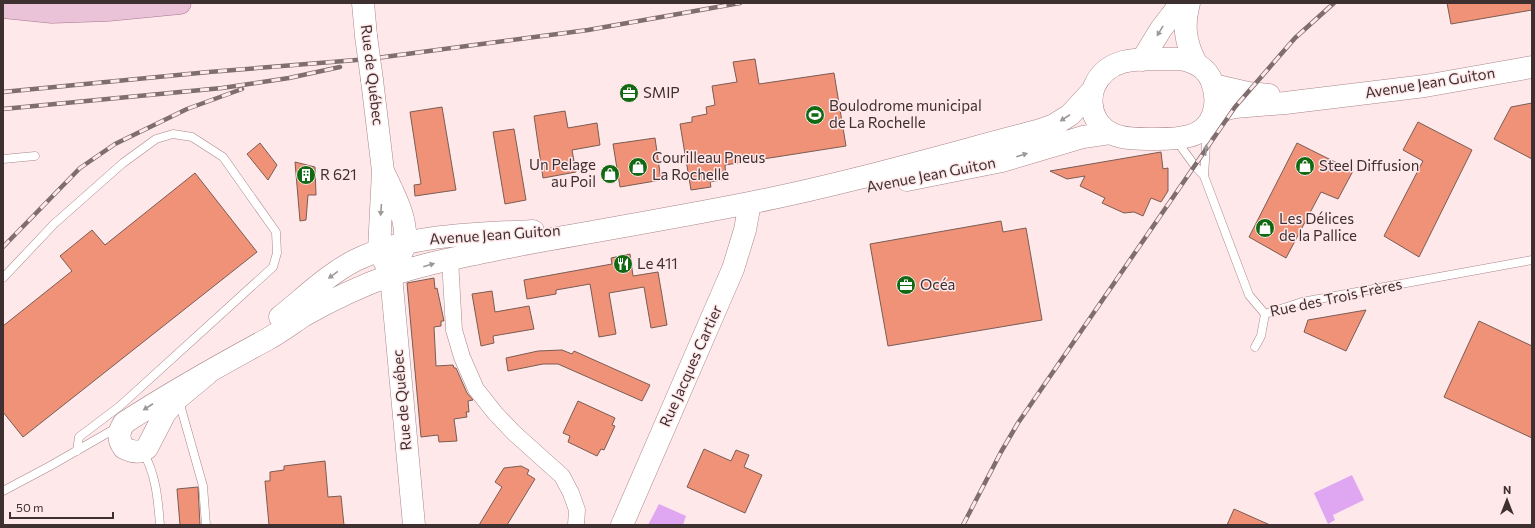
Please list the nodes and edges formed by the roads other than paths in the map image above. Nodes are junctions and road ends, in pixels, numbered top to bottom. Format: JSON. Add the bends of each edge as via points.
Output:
{"nodes":[{"id":1,"x":180,"y":3,"type":"edge"},
{"id":2,"x":363,"y":3,"type":"edge"},
{"id":3,"x":1181,"y":3,"type":"edge"},
{"id":4,"x":1189,"y":3,"type":"edge"},
{"id":5,"x":3,"y":7,"type":"edge"},
{"id":6,"x":1142,"y":60,"type":"junction"},
{"id":7,"x":1196,"y":63,"type":"junction"},
{"id":8,"x":1532,"y":67,"type":"edge"},
{"id":9,"x":1213,"y":85,"type":"junction"},
{"id":10,"x":1093,"y":90,"type":"junction"},
{"id":11,"x":1328,"y":98,"type":"junction"},
{"id":12,"x":1210,"y":120,"type":"junction"},
{"id":13,"x":1110,"y":133,"type":"junction"},
{"id":14,"x":1175,"y":138,"type":"junction"},
{"id":15,"x":35,"y":156,"type":"dead end"},
{"id":16,"x":3,"y":159,"type":"edge"},
{"id":17,"x":935,"y":167,"type":"junction"},
{"id":18,"x":1204,"y":176,"type":"junction"},
{"id":19,"x":750,"y":203,"type":"junction"},
{"id":20,"x":611,"y":228,"type":"junction"},
{"id":21,"x":392,"y":258,"type":"junction"},
{"id":22,"x":450,"y":259,"type":"junction"},
{"id":23,"x":1532,"y":260,"type":"edge"},
{"id":24,"x":3,"y":278,"type":"edge"},
{"id":25,"x":1265,"y":314,"type":"junction"},
{"id":26,"x":1255,"y":347,"type":"dead end"},
{"id":27,"x":232,"y":358,"type":"junction"},
{"id":28,"x":207,"y":374,"type":"junction"},
{"id":29,"x":178,"y":398,"type":"junction"},
{"id":30,"x":124,"y":423,"type":"junction"},
{"id":31,"x":77,"y":451,"type":"junction"},
{"id":32,"x":142,"y":451,"type":"junction"},
{"id":33,"x":3,"y":491,"type":"edge"},
{"id":34,"x":160,"y":525,"type":"edge"},
{"id":35,"x":206,"y":525,"type":"edge"},
{"id":36,"x":414,"y":525,"type":"edge"},
{"id":37,"x":576,"y":525,"type":"edge"},
{"id":38,"x":622,"y":525,"type":"edge"}],
"edges":[{"from":1,"to":5,"type":"main road","via":[[52,12]]},
{"from":2,"to":21,"type":"street","name":"Rue de Québec","bridge":true},
{"from":3,"to":6,"type":"street","one_way":true},
{"from":4,"to":7,"type":"street","via":[[1186,36]]},
{"from":6,"to":7,"type":"street","via":[[1180,59]]},
{"from":6,"to":10,"type":"street","via":[[1120,62],[1107,68]]},
{"from":7,"to":9,"type":"street","via":[[1205,70]]},
{"from":8,"to":11,"type":"street","name":"Avenue Jean Guiton","via":[[1425,86]]},
{"from":9,"to":11,"type":"street","name":"Avenue Jean Guiton","via":[[1248,93]]},
{"from":9,"to":12,"type":"street","via":[[1217,98],[1216,109]]},
{"from":10,"to":13,"type":"street","via":[[1091,101],[1096,120]]},
{"from":10,"to":17,"type":"street","name":"Avenue Jean Guiton","one_way":true,"via":[[1070,115],[1054,125]]},
{"from":11,"to":12,"type":"street","name":"Avenue Jean Guiton","via":[[1235,107],[1226,109]]},
{"from":12,"to":14,"type":"street","via":[[1200,132]]},
{"from":18,"to":12,"type":"lane","name":"Rue des Trois Frères","one_way":true},
{"from":13,"to":14,"type":"street","via":[[1131,139]]},
{"from":17,"to":13,"type":"street","name":"Avenue Jean Guiton","one_way":true,"via":[[1002,161],[1083,137]]},
{"from":14,"to":18,"type":"lane","name":"Rue des Trois Frères","via":[[1180,148]]},
{"from":15,"to":16,"type":"lane"},
{"from":17,"to":19,"type":"street","name":"Avenue Jean Guiton","via":[[847,182]]},
{"from":18,"to":25,"type":"lane","name":"Rue des Trois Frères","via":[[1249,295]]},
{"from":19,"to":20,"type":"street","name":"Avenue Jean Guiton"},
{"from":19,"to":38,"type":"street","name":"Rue Jacques Cartier","via":[[733,269]]},
{"from":20,"to":21,"type":"street","name":"Avenue Jean Guiton","via":[[438,237]]},
{"from":20,"to":22,"type":"street","name":"Avenue Jean Guiton"},
{"from":21,"to":22,"type":"street","name":"Avenue Jean Guiton","one_way":true},
{"from":21,"to":27,"type":"street","via":[[338,298]]},
{"from":21,"to":27,"type":"street","one_way":true,"via":[[355,261],[264,329]]},
{"from":21,"to":36,"type":"street","name":"Rue de Québec"},
{"from":22,"to":37,"type":"street","via":[[454,330],[476,389],[504,423],[562,476],[577,510]]},
{"from":23,"to":25,"type":"lane","name":"Rue des Trois Frères","via":[[1302,302]]},
{"from":24,"to":31,"type":"lane","via":[[54,224],[123,163],[156,139],[173,134],[192,137],[223,157],[276,232],[277,253],[273,267],[120,406],[79,437]]},
{"from":25,"to":26,"type":"lane"},
{"from":27,"to":28,"type":"street"},
{"from":28,"to":29,"type":"street"},
{"from":28,"to":30,"type":"street","one_way":true,"via":[[164,396]]},
{"from":29,"to":32,"type":"street","via":[[165,413],[147,448]]},
{"from":29,"to":35,"type":"lane","via":[[203,486]]},
{"from":30,"to":31,"type":"lane"},
{"from":30,"to":32,"type":"street","via":[[119,433],[121,444],[129,451]]},
{"from":31,"to":33,"type":"lane"},
{"from":32,"to":34,"type":"lane","via":[[153,475]]}]}
